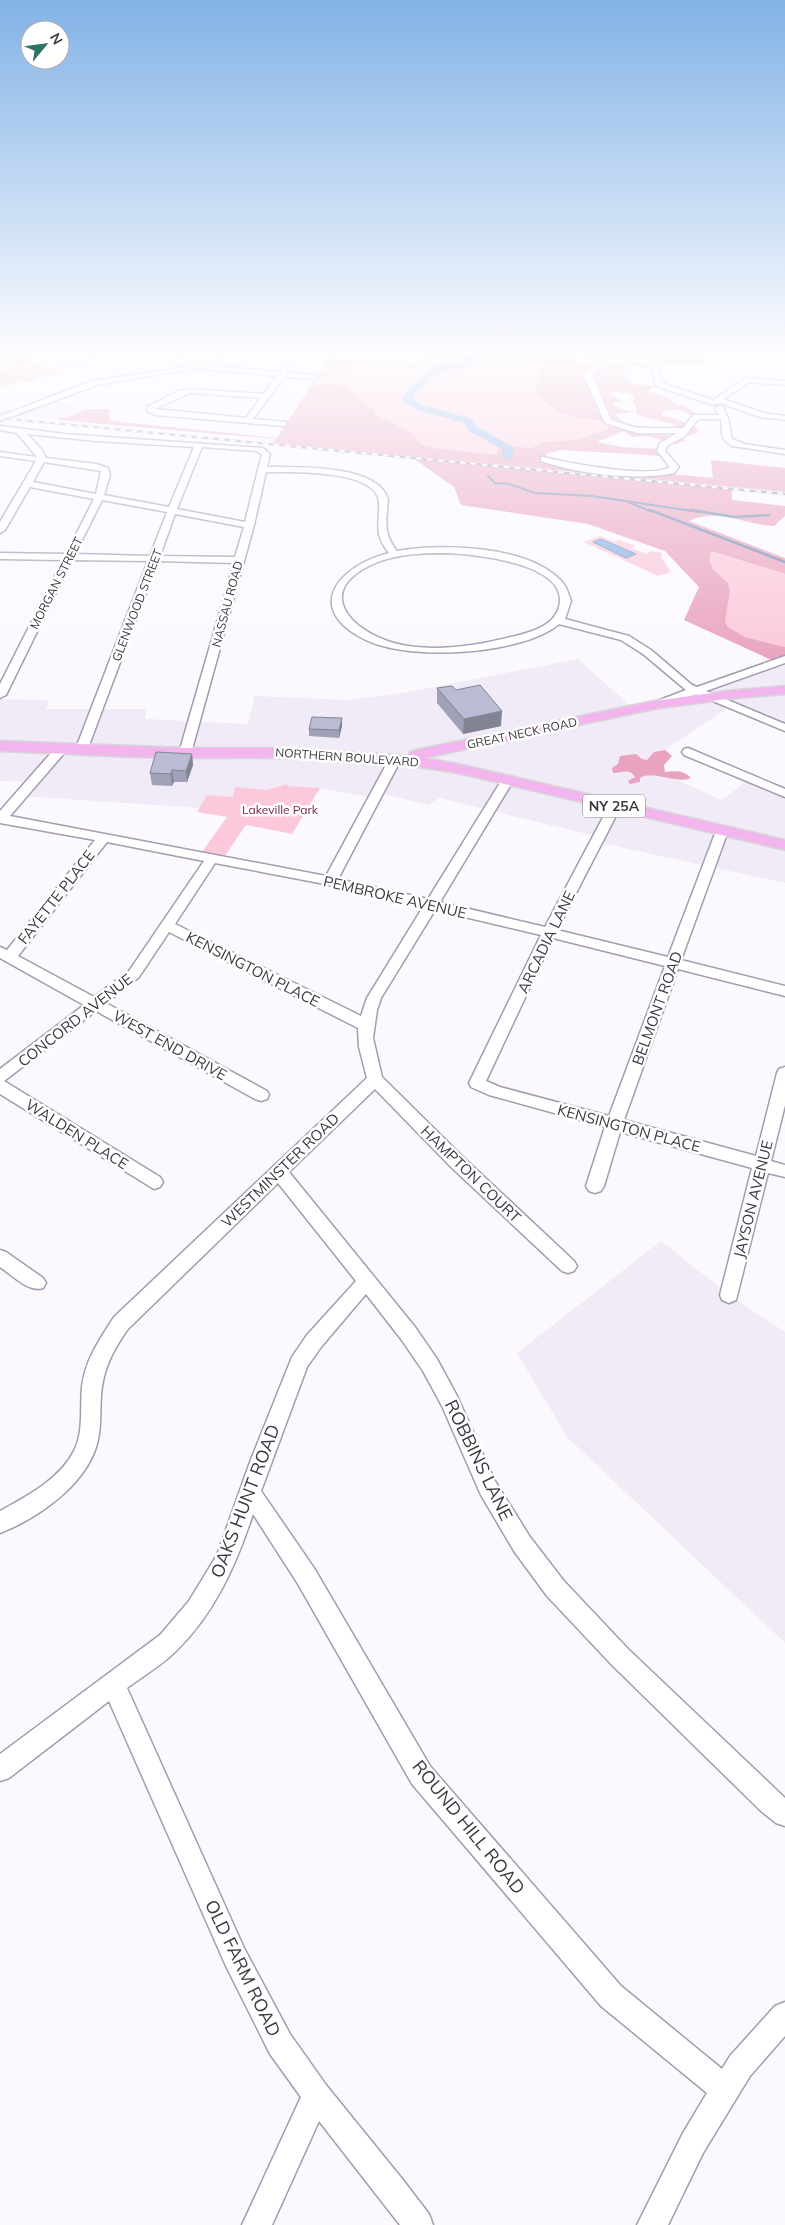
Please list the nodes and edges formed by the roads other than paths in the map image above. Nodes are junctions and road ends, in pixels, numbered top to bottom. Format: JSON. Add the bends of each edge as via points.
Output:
{"nodes":[{"id":1,"x":32,"y":458,"type":"edge"},
{"id":2,"x":187,"y":458,"type":"edge"},
{"id":3,"x":265,"y":458,"type":"edge"},
{"id":4,"x":666,"y":458,"type":"edge"},
{"id":5,"x":42,"y":459,"type":"junction"},
{"id":6,"x":544,"y":459,"type":"dead end"},
{"id":7,"x":190,"y":460,"type":"joint"},
{"id":8,"x":262,"y":470,"type":"junction"},
{"id":9,"x":28,"y":484,"type":"junction"},
{"id":10,"x":99,"y":497,"type":"junction"},
{"id":11,"x":172,"y":511,"type":"junction"},
{"id":12,"x":3,"y":521,"type":"edge"},
{"id":13,"x":249,"y":525,"type":"junction"},
{"id":14,"x":0,"y":530,"type":"edge"},
{"id":15,"x":395,"y":555,"type":"junction"},
{"id":16,"x":0,"y":556,"type":"edge"},
{"id":17,"x":69,"y":557,"type":"junction"},
{"id":18,"x":154,"y":558,"type":"junction"},
{"id":19,"x":239,"y":560,"type":"junction"},
{"id":20,"x":560,"y":621,"type":"junction"},
{"id":21,"x":785,"y":659,"type":"edge"},
{"id":22,"x":785,"y":690,"type":"edge"},
{"id":23,"x":0,"y":695,"type":"edge"},
{"id":24,"x":703,"y":695,"type":"junction"},
{"id":25,"x":785,"y":728,"type":"edge"},
{"id":26,"x":0,"y":746,"type":"edge"},
{"id":27,"x":62,"y":748,"type":"junction"},
{"id":28,"x":82,"y":748,"type":"junction"},
{"id":29,"x":451,"y":749,"type":"junction"},
{"id":30,"x":688,"y":752,"type":"dead end"},
{"id":31,"x":185,"y":753,"type":"junction"},
{"id":32,"x":395,"y":761,"type":"junction"},
{"id":33,"x":471,"y":770,"type":"junction"},
{"id":34,"x":507,"y":781,"type":"junction"},
{"id":35,"x":785,"y":793,"type":"edge"},
{"id":36,"x":615,"y":806,"type":"junction"},
{"id":37,"x":2,"y":816,"type":"edge"},
{"id":38,"x":722,"y":831,"type":"junction"},
{"id":39,"x":103,"y":838,"type":"junction"},
{"id":40,"x":785,"y":845,"type":"edge"},
{"id":41,"x":212,"y":858,"type":"junction"},
{"id":42,"x":330,"y":881,"type":"junction"},
{"id":43,"x":430,"y":906,"type":"junction"},
{"id":44,"x":168,"y":926,"type":"junction"},
{"id":45,"x":549,"y":932,"type":"junction"},
{"id":46,"x":5,"y":954,"type":"edge"},
{"id":47,"x":673,"y":965,"type":"junction"},
{"id":48,"x":785,"y":991,"type":"edge"},
{"id":49,"x":96,"y":1005,"type":"junction"},
{"id":50,"x":365,"y":1025,"type":"junction"},
{"id":51,"x":785,"y":1074,"type":"edge"},
{"id":52,"x":0,"y":1077,"type":"edge"},
{"id":53,"x":375,"y":1079,"type":"junction"},
{"id":54,"x":479,"y":1080,"type":"joint"},
{"id":55,"x":0,"y":1086,"type":"edge"},
{"id":56,"x":261,"y":1095,"type":"dead end"},
{"id":57,"x":614,"y":1124,"type":"junction"},
{"id":58,"x":762,"y":1165,"type":"junction"},
{"id":59,"x":785,"y":1171,"type":"edge"},
{"id":60,"x":280,"y":1172,"type":"junction"},
{"id":61,"x":154,"y":1182,"type":"dead end"},
{"id":62,"x":595,"y":1186,"type":"dead end"},
{"id":63,"x":0,"y":1257,"type":"edge"},
{"id":64,"x":568,"y":1266,"type":"dead end"},
{"id":65,"x":366,"y":1282,"type":"junction"},
{"id":66,"x":37,"y":1283,"type":"dead end"},
{"id":67,"x":729,"y":1294,"type":"dead end"},
{"id":68,"x":250,"y":1493,"type":"junction"},
{"id":69,"x":0,"y":1523,"type":"edge"},
{"id":70,"x":114,"y":1685,"type":"junction"},
{"id":71,"x":0,"y":1769,"type":"edge"},
{"id":72,"x":785,"y":1814,"type":"edge"},
{"id":73,"x":785,"y":2016,"type":"edge"},
{"id":74,"x":726,"y":2090,"type":"junction"},
{"id":75,"x":316,"y":2095,"type":"junction"},
{"id":76,"x":257,"y":2225,"type":"edge"},
{"id":77,"x":418,"y":2225,"type":"edge"},
{"id":78,"x":652,"y":2225,"type":"edge"}],
"edges":[{"from":1,"to":5,"type":"street"},
{"from":2,"to":7,"type":"street"},
{"from":3,"to":8,"type":"street","name":"NASSAU ROAD"},
{"from":4,"to":6,"type":"street","via":[[675,467],[668,472],[578,467]]},
{"from":5,"to":9,"type":"street"},
{"from":5,"to":10,"type":"street","name":"MORGAN STREET","via":[[105,470]]},
{"from":7,"to":11,"type":"street","name":"GLENWOOD STREET"},
{"from":8,"to":13,"type":"street","name":"NASSAU ROAD"},
{"from":8,"to":15,"type":"street","via":[[335,473],[371,484],[384,499],[380,526],[382,539]]},
{"from":9,"to":10,"type":"street"},
{"from":9,"to":12,"type":"street"},
{"from":10,"to":11,"type":"street"},
{"from":10,"to":17,"type":"street","name":"MORGAN STREET"},
{"from":11,"to":13,"type":"street"},
{"from":11,"to":18,"type":"street","name":"GLENWOOD STREET"},
{"from":12,"to":14,"type":"street"},
{"from":13,"to":19,"type":"street","name":"NASSAU ROAD"},
{"from":15,"to":20,"type":"street","via":[[424,550],[460,550],[500,555],[532,566],[553,578],[564,592],[565,611]]},
{"from":15,"to":20,"type":"street","via":[[356,571],[342,584],[336,598],[345,620],[378,640],[409,649],[459,649],[524,637]]},
{"from":16,"to":17,"type":"street"},
{"from":17,"to":18,"type":"street"},
{"from":17,"to":23,"type":"street","name":"MORGAN STREET"},
{"from":18,"to":19,"type":"street"},
{"from":18,"to":28,"type":"street","name":"GLENWOOD STREET"},
{"from":19,"to":31,"type":"street","name":"NASSAU ROAD"},
{"from":20,"to":24,"type":"street","via":[[625,638]]},
{"from":21,"to":24,"type":"street"},
{"from":22,"to":24,"type":"main road","name":"GREAT NECK ROAD"},
{"from":24,"to":25,"type":"street"},
{"from":24,"to":29,"type":"main road","name":"GREAT NECK ROAD"},
{"from":26,"to":27,"type":"main road","name":"NORTHERN BOULEVARD","number":"NY 25A"},
{"from":27,"to":28,"type":"main road","name":"NORTHERN BOULEVARD","number":"NY 25A"},
{"from":27,"to":37,"type":"street"},
{"from":28,"to":31,"type":"main road","name":"NORTHERN BOULEVARD","number":"NY 25A"},
{"from":29,"to":32,"type":"main road","name":"GREAT NECK ROAD"},
{"from":29,"to":33,"type":"main road","via":[[446,754],[448,760]]},
{"from":30,"to":35,"type":"street"},
{"from":31,"to":32,"type":"main road","name":"NORTHERN BOULEVARD","number":"NY 25A","via":[[226,751]]},
{"from":32,"to":33,"type":"main road","name":"NORTHERN BOULEVARD","number":"NY 25A"},
{"from":32,"to":34,"type":"main road","name":"NORTHERN BOULEVARD","number":"NY 25A","via":[[469,778]]},
{"from":32,"to":42,"type":"street"},
{"from":33,"to":34,"type":"main road","name":"NORTHERN BOULEVARD","number":"NY 25A"},
{"from":34,"to":36,"type":"main road","name":"NORTHERN BOULEVARD","number":"NY 25A"},
{"from":34,"to":43,"type":"street"},
{"from":36,"to":38,"type":"main road","name":"NORTHERN BOULEVARD","number":"NY 25A"},
{"from":36,"to":45,"type":"street","name":"ARCADIA LANE"},
{"from":37,"to":39,"type":"street","name":"PEMBROKE AVENUE"},
{"from":38,"to":40,"type":"main road","name":"NORTHERN BOULEVARD","number":"NY 25A"},
{"from":38,"to":47,"type":"street","name":"BELMONT ROAD"},
{"from":39,"to":41,"type":"street","name":"PEMBROKE AVENUE"},
{"from":39,"to":46,"type":"street","name":"FAYETTE PLACE"},
{"from":41,"to":42,"type":"street","name":"PEMBROKE AVENUE"},
{"from":41,"to":44,"type":"street","name":"CONCORD AVENUE"},
{"from":42,"to":43,"type":"street","name":"PEMBROKE AVENUE"},
{"from":43,"to":45,"type":"street","name":"PEMBROKE AVENUE"},
{"from":43,"to":50,"type":"street","via":[[374,998]]},
{"from":44,"to":49,"type":"street","name":"CONCORD AVENUE","via":[[134,974]]},
{"from":44,"to":50,"type":"street","name":"KENSINGTON PLACE"},
{"from":45,"to":47,"type":"street","name":"PEMBROKE AVENUE"},
{"from":45,"to":54,"type":"street","name":"ARCADIA LANE"},
{"from":46,"to":49,"type":"street","name":"WEST END DRIVE"},
{"from":47,"to":48,"type":"street","name":"PEMBROKE AVENUE"},
{"from":47,"to":57,"type":"street","name":"BELMONT ROAD"},
{"from":49,"to":52,"type":"street","name":"CONCORD AVENUE"},
{"from":49,"to":56,"type":"street","name":"WEST END DRIVE"},
{"from":50,"to":53,"type":"street","via":[[366,1051]]},
{"from":51,"to":58,"type":"street","name":"JAYSON AVENUE"},
{"from":53,"to":60,"type":"street","name":"WESTMINSTER ROAD"},
{"from":53,"to":64,"type":"street","name":"HAMPTON COURT","via":[[457,1162]]},
{"from":54,"to":57,"type":"street","name":"KENSINGTON PLACE","via":[[477,1083],[495,1091]]},
{"from":55,"to":61,"type":"street","name":"WALDEN PLACE"},
{"from":57,"to":58,"type":"street","name":"KENSINGTON PLACE"},
{"from":57,"to":62,"type":"street","name":"BELMONT ROAD"},
{"from":58,"to":59,"type":"street","name":"KENSINGTON PLACE"},
{"from":58,"to":67,"type":"street","name":"JAYSON AVENUE"},
{"from":60,"to":65,"type":"street","name":"ROBBINS LANE"},
{"from":60,"to":69,"type":"street","name":"WESTMINSTER ROAD","via":[[121,1323],[104,1347],[95,1370],[90,1436],[80,1460],[56,1487]]},
{"from":63,"to":66,"type":"street"},
{"from":65,"to":68,"type":"street","name":"OAKS HUNT ROAD","via":[[299,1363]]},
{"from":65,"to":72,"type":"street","name":"ROBBINS LANE","via":[[430,1366],[450,1402],[488,1488],[522,1544],[555,1588],[620,1657]]},
{"from":68,"to":70,"type":"street","name":"OAKS HUNT ROAD","via":[[223,1566],[197,1609],[168,1642]]},
{"from":68,"to":74,"type":"street","name":"ROUND HILL ROAD","via":[[306,1576],[421,1775],[611,1996]]},
{"from":70,"to":71,"type":"street","name":"OAKS HUNT ROAD"},
{"from":70,"to":75,"type":"street","name":"OLD FARM ROAD","via":[[235,1958],[280,2044]]},
{"from":73,"to":74,"type":"street","via":[[740,2066]]},
{"from":74,"to":78,"type":"street","via":[[693,2143]]},
{"from":75,"to":76,"type":"street"},
{"from":75,"to":77,"type":"street","name":"OLD FARM ROAD"}]}
